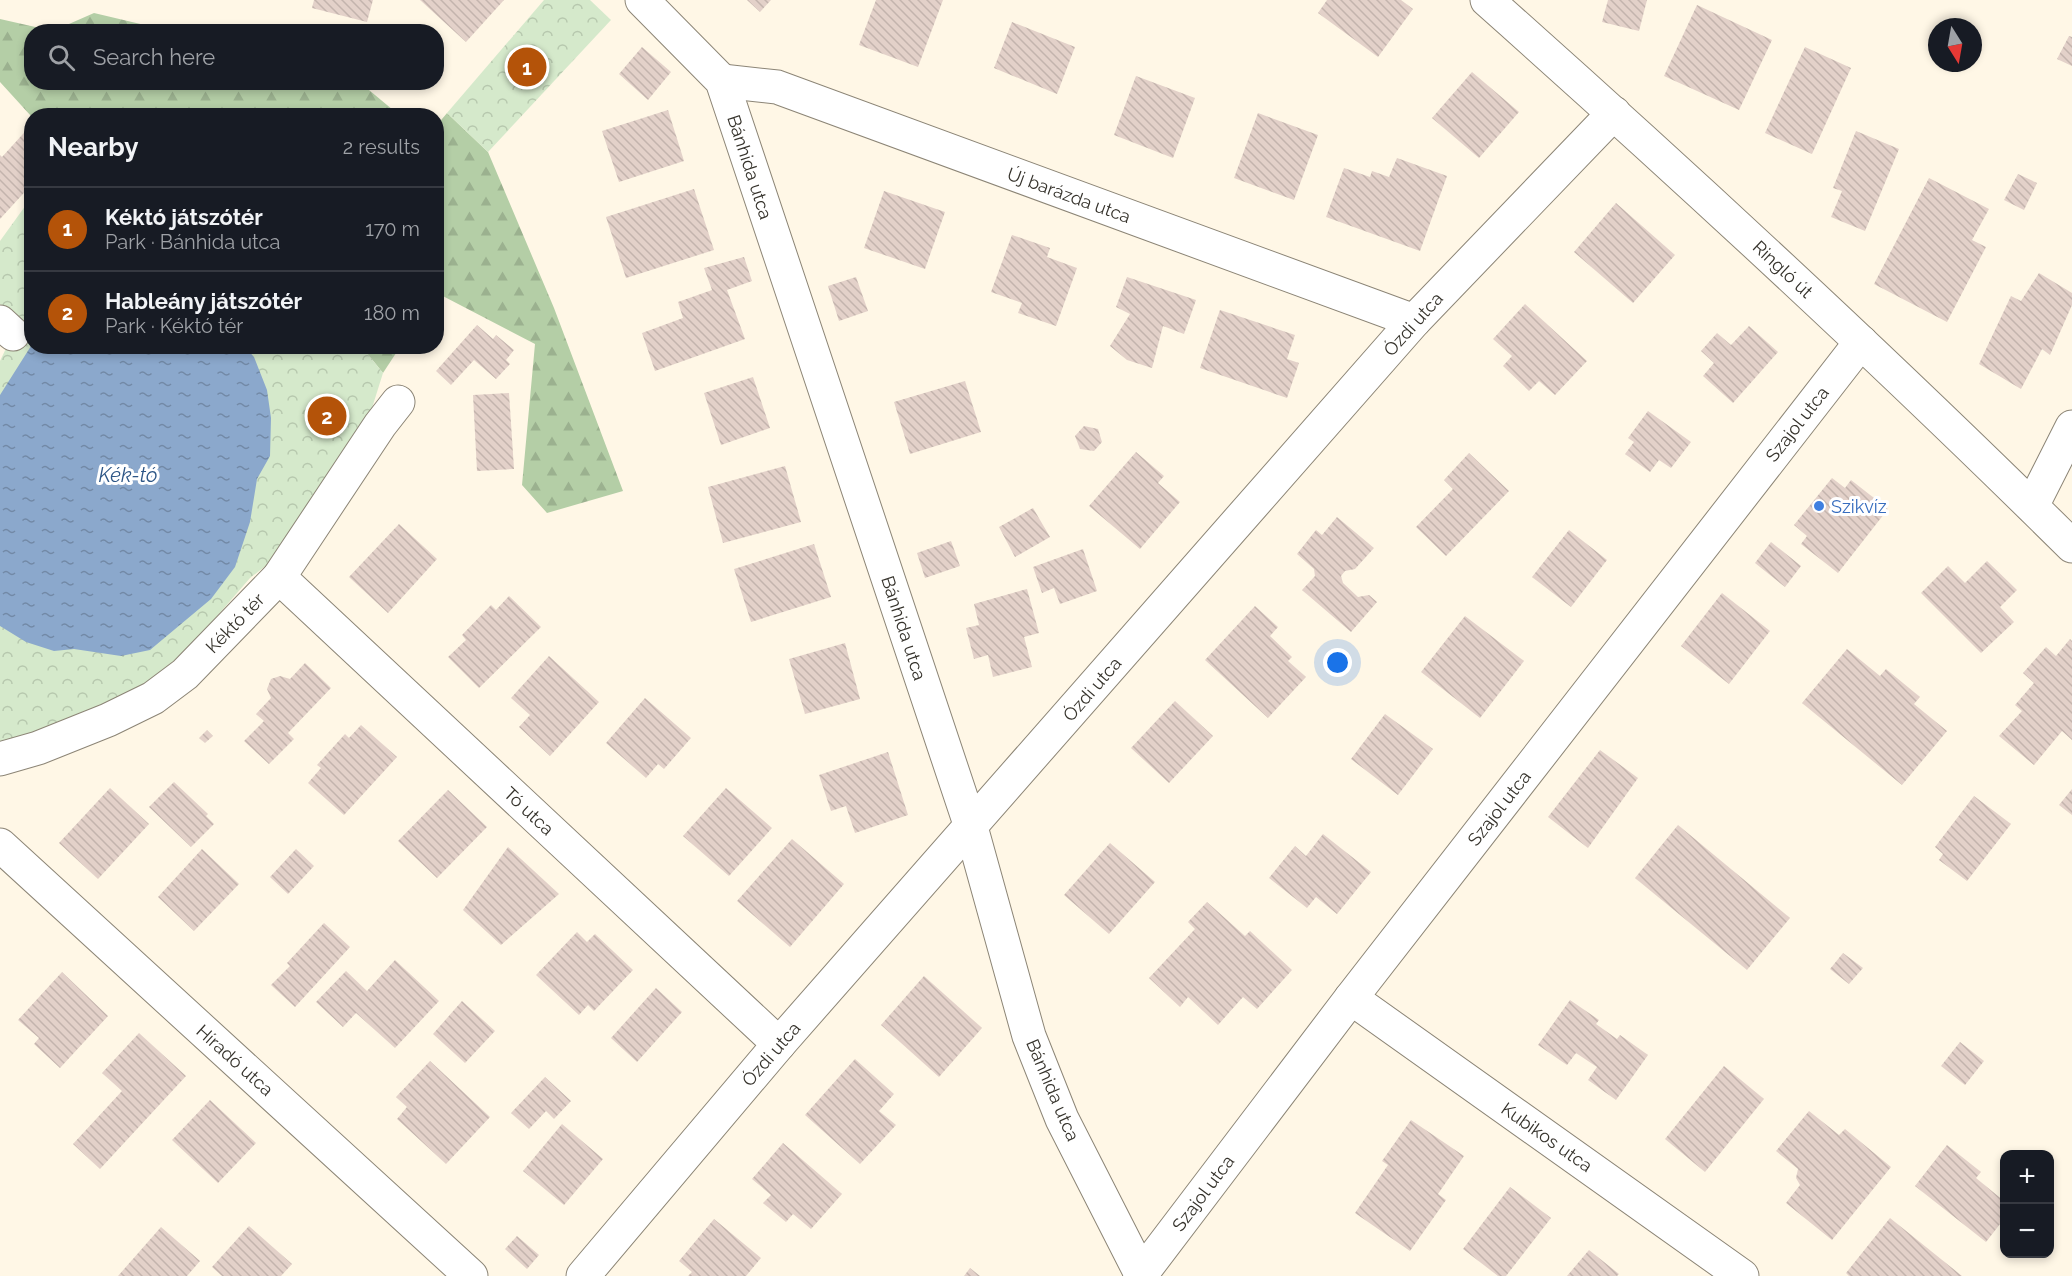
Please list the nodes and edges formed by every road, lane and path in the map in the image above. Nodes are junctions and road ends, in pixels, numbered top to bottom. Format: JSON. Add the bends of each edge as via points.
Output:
{"nodes":[{"id":1,"x":642,"y":0,"type":"edge"},
{"id":2,"x":1487,"y":0,"type":"edge"},
{"id":3,"x":722,"y":81,"type":"junction"},
{"id":4,"x":1614,"y":113,"type":"junction"},
{"id":5,"x":1414,"y":321,"type":"junction"},
{"id":6,"x":1861,"y":342,"type":"junction"},
{"id":7,"x":398,"y":402,"type":"dead end"},
{"id":8,"x":2072,"y":427,"type":"edge"},
{"id":9,"x":2032,"y":506,"type":"junction"},
{"id":10,"x":2072,"y":546,"type":"edge"},
{"id":11,"x":279,"y":578,"type":"junction"},
{"id":12,"x":0,"y":759,"type":"edge"},
{"id":13,"x":971,"y":827,"type":"junction"},
{"id":14,"x":0,"y":845,"type":"edge"},
{"id":15,"x":1351,"y":998,"type":"junction"},
{"id":16,"x":779,"y":1044,"type":"junction"},
{"id":17,"x":1141,"y":1275,"type":"edge"},
{"id":18,"x":471,"y":1276,"type":"edge"},
{"id":19,"x":583,"y":1276,"type":"edge"},
{"id":20,"x":1742,"y":1276,"type":"edge"}],
"edges":[{"from":1,"to":3,"type":"street","name":"Bánhida utca"},
{"from":2,"to":4,"type":"street","name":"Ringló út"},
{"from":3,"to":5,"type":"street","name":"Új barázda utca","via":[[777,87]]},
{"from":3,"to":13,"type":"street","name":"Bánhida utca"},
{"from":4,"to":5,"type":"street","name":"Ózdi utca"},
{"from":4,"to":6,"type":"street","name":"Ringló út"},
{"from":5,"to":13,"type":"street","name":"Ózdi utca"},
{"from":6,"to":9,"type":"street","name":"Ringló út"},
{"from":6,"to":15,"type":"street","name":"Szajol utca"},
{"from":7,"to":11,"type":"street","name":"Kéktó tér"},
{"from":8,"to":9,"type":"street"},
{"from":9,"to":10,"type":"street","name":"Ringló út"},
{"from":11,"to":12,"type":"street","name":"Kéktó tér","via":[[185,674],[153,698],[38,748]]},
{"from":11,"to":16,"type":"street","name":"Tó utca"},
{"from":13,"to":16,"type":"street","name":"Ózdi utca"},
{"from":13,"to":17,"type":"street","name":"Bánhida utca","via":[[1029,1036],[1062,1119]]},
{"from":14,"to":18,"type":"street","name":"Híradó utca"},
{"from":15,"to":17,"type":"street","name":"Szajol utca"},
{"from":15,"to":20,"type":"street","name":"Kubikos utca"},
{"from":16,"to":19,"type":"street","name":"Ózdi utca"}]}
